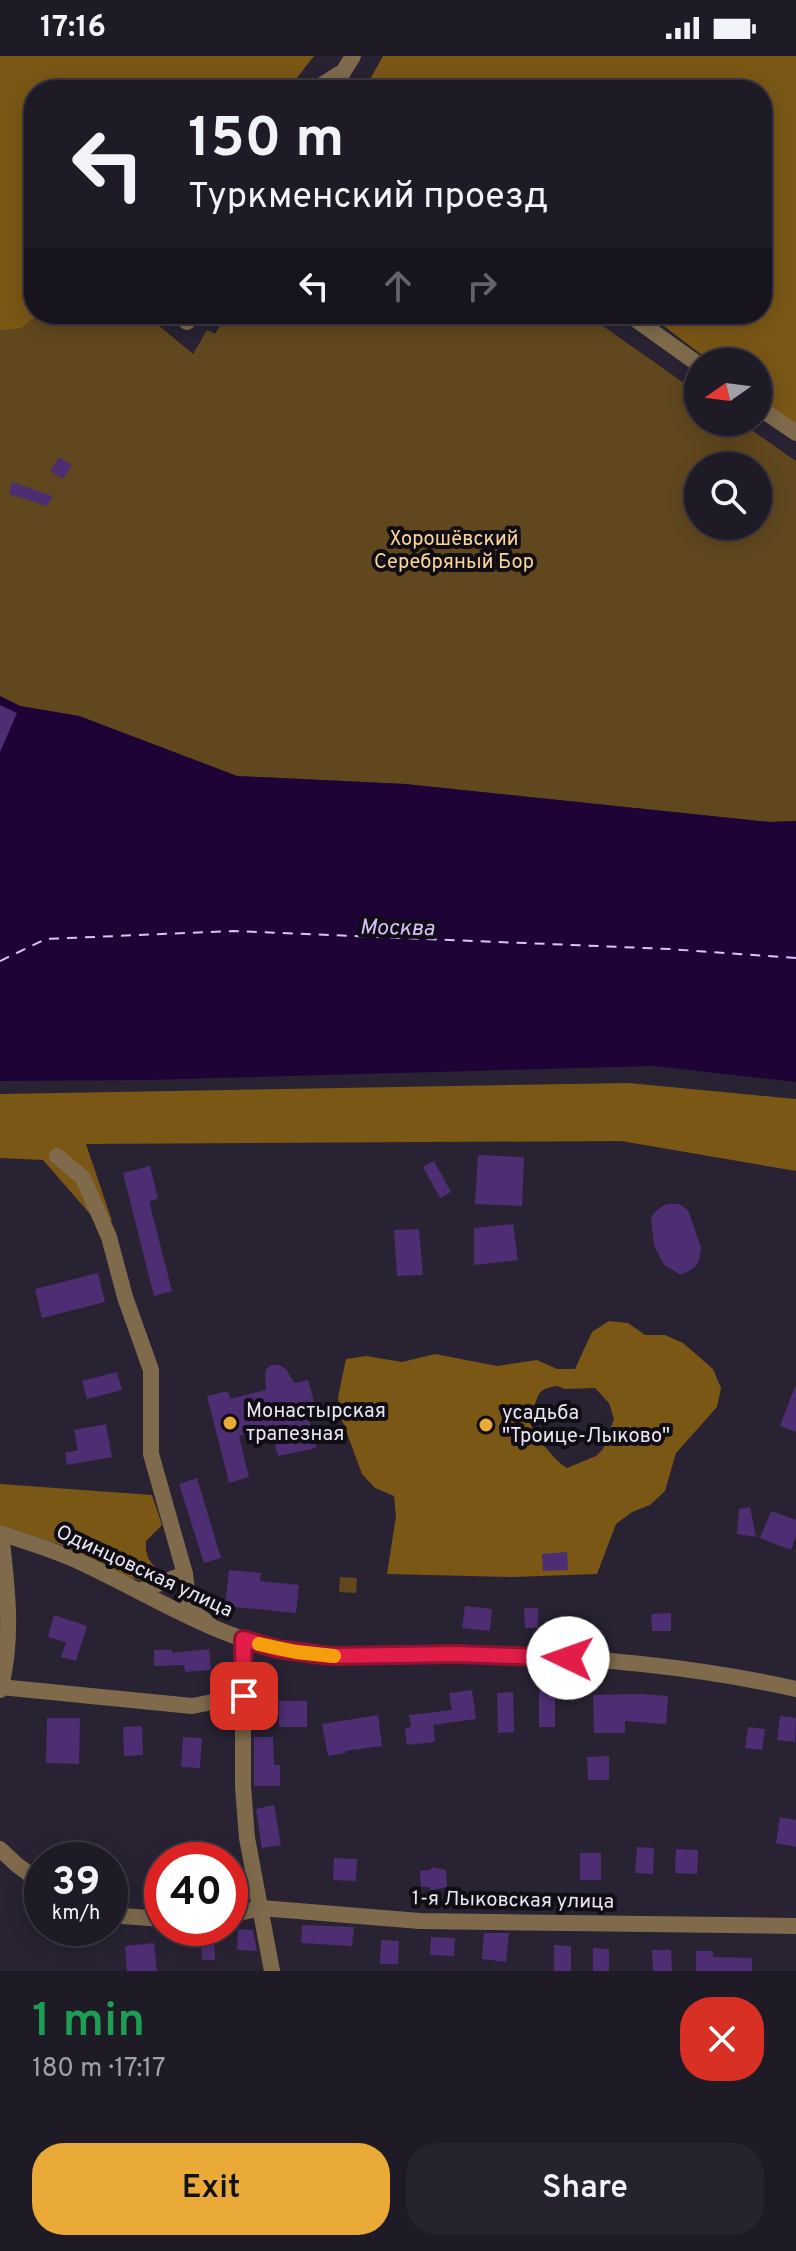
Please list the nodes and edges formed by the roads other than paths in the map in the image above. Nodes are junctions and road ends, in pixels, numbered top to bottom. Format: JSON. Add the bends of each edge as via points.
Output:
{"nodes":[{"id":1,"x":353,"y":56,"type":"edge"},
{"id":2,"x":344,"y":71,"type":"junction"},
{"id":3,"x":330,"y":80,"type":"edge"},
{"id":4,"x":338,"y":80,"type":"edge"},
{"id":5,"x":344,"y":80,"type":"edge"},
{"id":6,"x":642,"y":324,"type":"edge"},
{"id":7,"x":684,"y":354,"type":"edge"},
{"id":8,"x":772,"y":417,"type":"edge"},
{"id":9,"x":796,"y":433,"type":"edge"},
{"id":10,"x":57,"y":1156,"type":"dead end"},
{"id":11,"x":0,"y":1534,"type":"edge"},
{"id":12,"x":185,"y":1574,"type":"junction"},
{"id":13,"x":139,"y":1591,"type":"junction"},
{"id":14,"x":211,"y":1626,"type":"junction"},
{"id":15,"x":243,"y":1639,"type":"junction"},
{"id":16,"x":0,"y":1688,"type":"edge"},
{"id":17,"x":796,"y":1689,"type":"edge"},
{"id":18,"x":244,"y":1696,"type":"junction"},
{"id":19,"x":0,"y":1849,"type":"edge"},
{"id":20,"x":17,"y":1865,"type":"junction"},
{"id":21,"x":0,"y":1870,"type":"edge"},
{"id":22,"x":24,"y":1870,"type":"edge"},
{"id":23,"x":261,"y":1908,"type":"junction"},
{"id":24,"x":248,"y":1911,"type":"edge"},
{"id":25,"x":796,"y":1926,"type":"edge"},
{"id":26,"x":272,"y":1971,"type":"edge"}],
"edges":[{"from":1,"to":2,"type":"street"},
{"from":2,"to":3,"type":"street"},
{"from":2,"to":4,"type":"street"},
{"from":2,"to":5,"type":"street"},
{"from":6,"to":7,"type":"street"},
{"from":8,"to":9,"type":"street"},
{"from":10,"to":12,"type":"street","via":[[83,1178],[109,1237],[151,1370],[151,1454]]},
{"from":11,"to":13,"type":"street","name":"Одинцовская улица","via":[[60,1554]]},
{"from":11,"to":16,"type":"street","via":[[8,1617]]},
{"from":12,"to":13,"type":"street"},
{"from":12,"to":14,"type":"street","via":[[188,1600]]},
{"from":13,"to":14,"type":"street","name":"Одинцовская улица"},
{"from":14,"to":15,"type":"street","name":"Одинцовская улица"},
{"from":15,"to":17,"type":"street","name":"Одинцовская улица","via":[[330,1656],[458,1654],[631,1662]]},
{"from":15,"to":18,"type":"street"},
{"from":16,"to":18,"type":"street","via":[[192,1706]]},
{"from":18,"to":23,"type":"street","via":[[247,1838]]},
{"from":19,"to":20,"type":"street"},
{"from":20,"to":21,"type":"street"},
{"from":20,"to":22,"type":"street"},
{"from":23,"to":24,"type":"street","name":"1-я Лыковская улица"},
{"from":23,"to":25,"type":"street","name":"1-я Лыковская улица","via":[[420,1921]]},
{"from":23,"to":26,"type":"street"}]}
